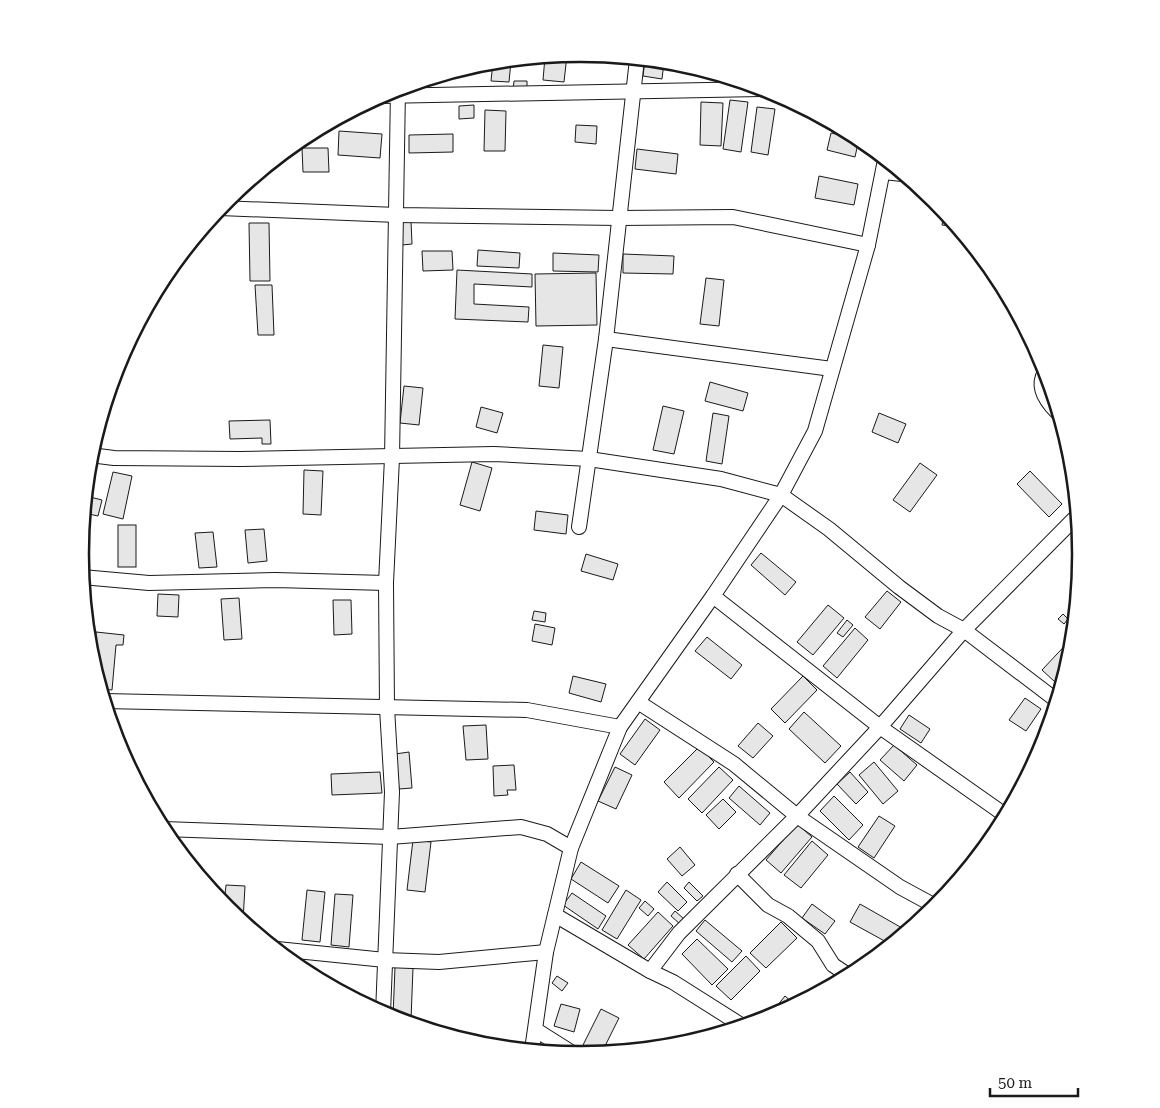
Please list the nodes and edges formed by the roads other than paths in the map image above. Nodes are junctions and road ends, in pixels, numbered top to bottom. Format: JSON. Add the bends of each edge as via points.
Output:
{"nodes":[{"id":1,"x":636,"y":66,"type":"edge"},
{"id":2,"x":740,"y":90,"type":"edge"},
{"id":3,"x":411,"y":93,"type":"edge"},
{"id":4,"x":633,"y":93,"type":"junction"},
{"id":5,"x":398,"y":98,"type":"edge"},
{"id":6,"x":884,"y":168,"type":"edge"},
{"id":7,"x":230,"y":208,"type":"edge"},
{"id":8,"x":397,"y":215,"type":"junction"},
{"id":9,"x":620,"y":218,"type":"junction"},
{"id":10,"x":868,"y":245,"type":"junction"},
{"id":11,"x":606,"y":339,"type":"junction"},
{"id":12,"x":832,"y":369,"type":"junction"},
{"id":13,"x":1041,"y":385,"type":"edge"},
{"id":14,"x":1045,"y":397,"type":"edge"},
{"id":15,"x":98,"y":456,"type":"edge"},
{"id":16,"x":392,"y":458,"type":"junction"},
{"id":17,"x":589,"y":459,"type":"junction"},
{"id":18,"x":781,"y":495,"type":"junction"},
{"id":19,"x":1070,"y":522,"type":"edge"},
{"id":20,"x":579,"y":527,"type":"dead end"},
{"id":21,"x":90,"y":578,"type":"edge"},
{"id":22,"x":386,"y":584,"type":"junction"},
{"id":23,"x":713,"y":596,"type":"junction"},
{"id":24,"x":964,"y":630,"type":"junction"},
{"id":25,"x":1050,"y":696,"type":"edge"},
{"id":26,"x":112,"y":701,"type":"edge"},
{"id":27,"x":638,"y":702,"type":"junction"},
{"id":28,"x":387,"y":708,"type":"junction"},
{"id":29,"x":620,"y":727,"type":"junction"},
{"id":30,"x":880,"y":727,"type":"junction"},
{"id":31,"x":999,"y":811,"type":"edge"},
{"id":32,"x":797,"y":816,"type":"junction"},
{"id":33,"x":173,"y":830,"type":"edge"},
{"id":34,"x":390,"y":837,"type":"junction"},
{"id":35,"x":571,"y":848,"type":"junction"},
{"id":36,"x":737,"y":874,"type":"junction"},
{"id":37,"x":928,"y":902,"type":"edge"},
{"id":38,"x":554,"y":915,"type":"junction"},
{"id":39,"x":290,"y":950,"type":"edge"},
{"id":40,"x":546,"y":952,"type":"junction"},
{"id":41,"x":385,"y":960,"type":"junction"},
{"id":42,"x":650,"y":971,"type":"junction"},
{"id":43,"x":841,"y":971,"type":"edge"},
{"id":44,"x":383,"y":1004,"type":"edge"},
{"id":45,"x":733,"y":1021,"type":"edge"},
{"id":46,"x":536,"y":1030,"type":"junction"},
{"id":47,"x":533,"y":1043,"type":"edge"},
{"id":48,"x":559,"y":1045,"type":"edge"}],
"edges":[{"from":1,"to":4,"type":"street"},
{"from":2,"to":4,"type":"street"},
{"from":3,"to":4,"type":"street"},
{"from":4,"to":9,"type":"street"},
{"from":5,"to":8,"type":"street"},
{"from":6,"to":10,"type":"street"},
{"from":7,"to":8,"type":"street"},
{"from":8,"to":9,"type":"street"},
{"from":8,"to":16,"type":"street"},
{"from":9,"to":10,"type":"street","via":[[733,216]]},
{"from":9,"to":11,"type":"street"},
{"from":10,"to":12,"type":"street"},
{"from":11,"to":12,"type":"street"},
{"from":11,"to":17,"type":"street"},
{"from":12,"to":18,"type":"street","via":[[815,430]]},
{"from":13,"to":14,"type":"street"},
{"from":15,"to":16,"type":"street"},
{"from":16,"to":17,"type":"street","via":[[494,454]]},
{"from":16,"to":22,"type":"street"},
{"from":17,"to":18,"type":"street","via":[[721,479]]},
{"from":17,"to":20,"type":"street"},
{"from":18,"to":23,"type":"street"},
{"from":18,"to":24,"type":"street","via":[[922,604]]},
{"from":19,"to":24,"type":"street"},
{"from":21,"to":22,"type":"street","via":[[149,583],[275,580]]},
{"from":22,"to":28,"type":"street"},
{"from":23,"to":27,"type":"street"},
{"from":23,"to":30,"type":"street"},
{"from":24,"to":25,"type":"street"},
{"from":24,"to":30,"type":"street"},
{"from":26,"to":28,"type":"street"},
{"from":27,"to":29,"type":"street"},
{"from":27,"to":32,"type":"street","via":[[734,764]]},
{"from":28,"to":29,"type":"street","via":[[527,710]]},
{"from":28,"to":34,"type":"street","via":[[392,792]]},
{"from":29,"to":35,"type":"street"},
{"from":30,"to":31,"type":"street"},
{"from":30,"to":32,"type":"street"},
{"from":32,"to":36,"type":"street"},
{"from":32,"to":37,"type":"street","via":[[900,888]]},
{"from":33,"to":34,"type":"street"},
{"from":34,"to":35,"type":"street","via":[[521,827],[547,834]]},
{"from":34,"to":41,"type":"street"},
{"from":35,"to":38,"type":"street"},
{"from":36,"to":42,"type":"street","via":[[680,933]]},
{"from":36,"to":43,"type":"street","via":[[768,905],[788,916],[818,941],[832,965]]},
{"from":38,"to":40,"type":"street"},
{"from":38,"to":42,"type":"street"},
{"from":39,"to":41,"type":"street"},
{"from":40,"to":41,"type":"street","via":[[439,962]]},
{"from":40,"to":46,"type":"street"},
{"from":41,"to":44,"type":"street"},
{"from":42,"to":45,"type":"street"},
{"from":46,"to":47,"type":"street"},
{"from":46,"to":48,"type":"street"}]}
